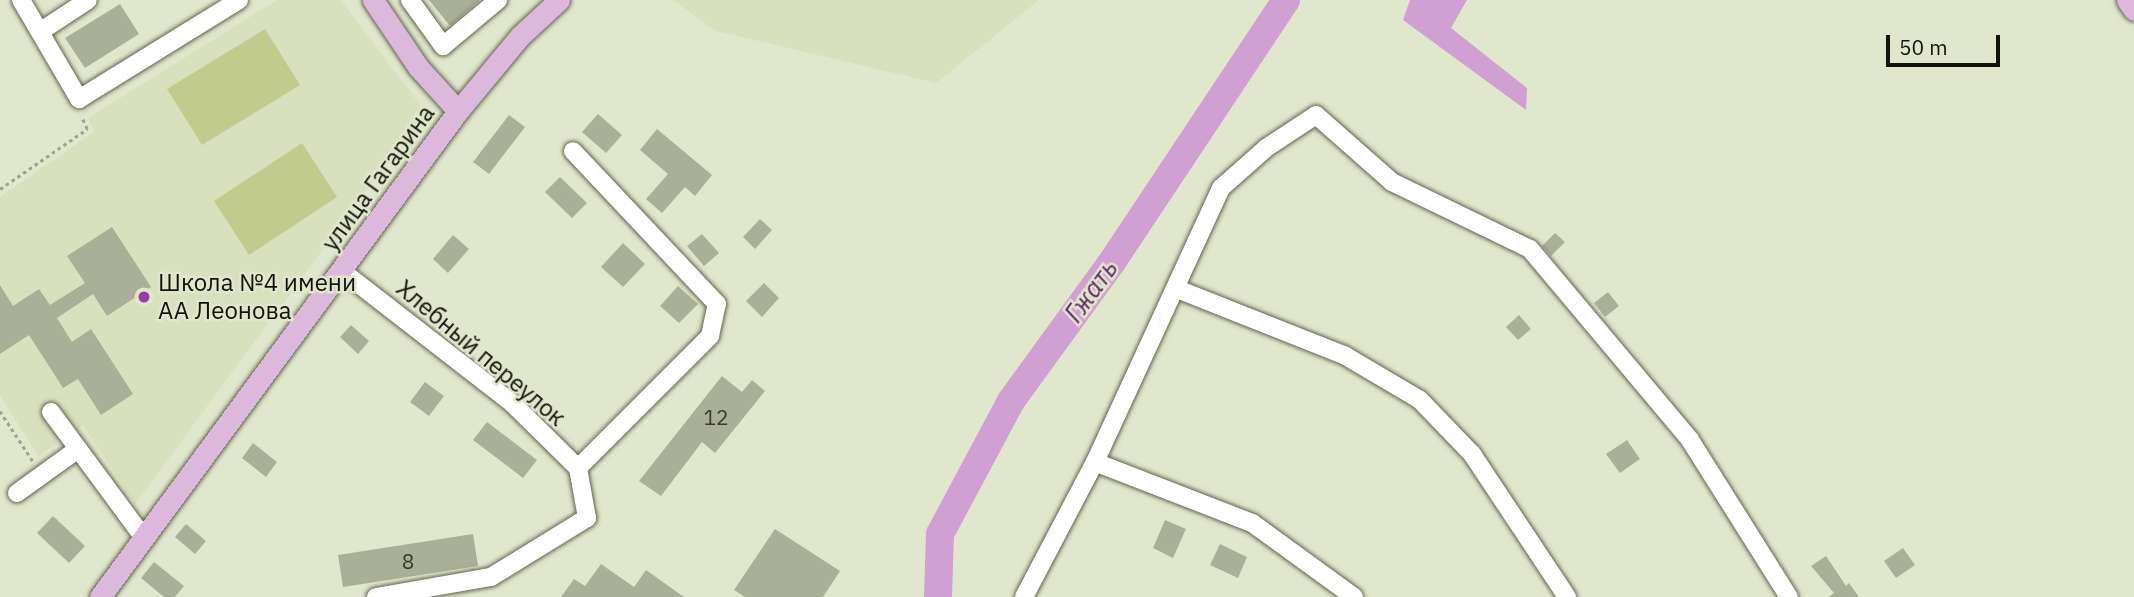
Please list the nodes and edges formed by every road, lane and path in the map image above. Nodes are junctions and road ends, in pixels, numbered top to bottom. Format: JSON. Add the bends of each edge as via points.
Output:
{"nodes":[{"id":1,"x":21,"y":0,"type":"edge"},
{"id":2,"x":88,"y":0,"type":"edge"},
{"id":3,"x":239,"y":0,"type":"edge"},
{"id":4,"x":373,"y":0,"type":"edge"},
{"id":5,"x":410,"y":0,"type":"edge"},
{"id":6,"x":498,"y":0,"type":"edge"},
{"id":7,"x":559,"y":0,"type":"edge"},
{"id":8,"x":2127,"y":0,"type":"edge"},
{"id":9,"x":2134,"y":10,"type":"edge"},
{"id":10,"x":41,"y":32,"type":"junction"},
{"id":11,"x":458,"y":111,"type":"junction"},
{"id":12,"x":80,"y":113,"type":"dead end"},
{"id":13,"x":573,"y":151,"type":"dead end"},
{"id":14,"x":0,"y":189,"type":"edge"},
{"id":15,"x":343,"y":272,"type":"junction"},
{"id":16,"x":1177,"y":289,"type":"junction"},
{"id":17,"x":0,"y":411,"type":"edge"},
{"id":18,"x":51,"y":412,"type":"dead end"},
{"id":19,"x":78,"y":449,"type":"junction"},
{"id":20,"x":1095,"y":461,"type":"junction"},
{"id":21,"x":36,"y":466,"type":"dead end"},
{"id":22,"x":578,"y":468,"type":"junction"},
{"id":23,"x":17,"y":493,"type":"dead end"},
{"id":24,"x":143,"y":537,"type":"junction"},
{"id":25,"x":105,"y":595,"type":"edge"},
{"id":26,"x":376,"y":597,"type":"edge"},
{"id":27,"x":1024,"y":597,"type":"edge"},
{"id":28,"x":1354,"y":597,"type":"edge"},
{"id":29,"x":1567,"y":597,"type":"edge"},
{"id":30,"x":1789,"y":597,"type":"edge"}],
"edges":[{"from":1,"to":10,"type":"street"},
{"from":2,"to":10,"type":"street"},
{"from":3,"to":10,"type":"street","via":[[79,99]]},
{"from":4,"to":11,"type":"main road","via":[[418,67]]},
{"from":5,"to":6,"type":"street","via":[[443,46]]},
{"from":7,"to":11,"type":"main road","name":"улица Гагарина","via":[[520,36]]},
{"from":8,"to":9,"type":"main road"},
{"from":11,"to":15,"type":"main road","name":"улица Гагарина"},
{"from":12,"to":14,"type":"path","via":[[87,129]]},
{"from":13,"to":22,"type":"street","via":[[717,303],[710,336]]},
{"from":15,"to":22,"type":"street","name":"Хлебный переулок","via":[[512,403]]},
{"from":15,"to":24,"type":"main road","name":"улица Гагарина"},
{"from":16,"to":20,"type":"street"},
{"from":16,"to":29,"type":"street","via":[[1345,355],[1420,400],[1472,454]]},
{"from":16,"to":30,"type":"street","via":[[1222,188],[1266,148],[1316,115],[1392,182],[1530,249],[1690,440]]},
{"from":17,"to":21,"type":"path"},
{"from":18,"to":19,"type":"street"},
{"from":19,"to":23,"type":"street"},
{"from":19,"to":24,"type":"street"},
{"from":20,"to":27,"type":"street"},
{"from":20,"to":28,"type":"street","via":[[1252,523]]},
{"from":22,"to":26,"type":"street","via":[[587,519],[492,577]]},
{"from":24,"to":25,"type":"main road","name":"улица Гагарина"}]}
